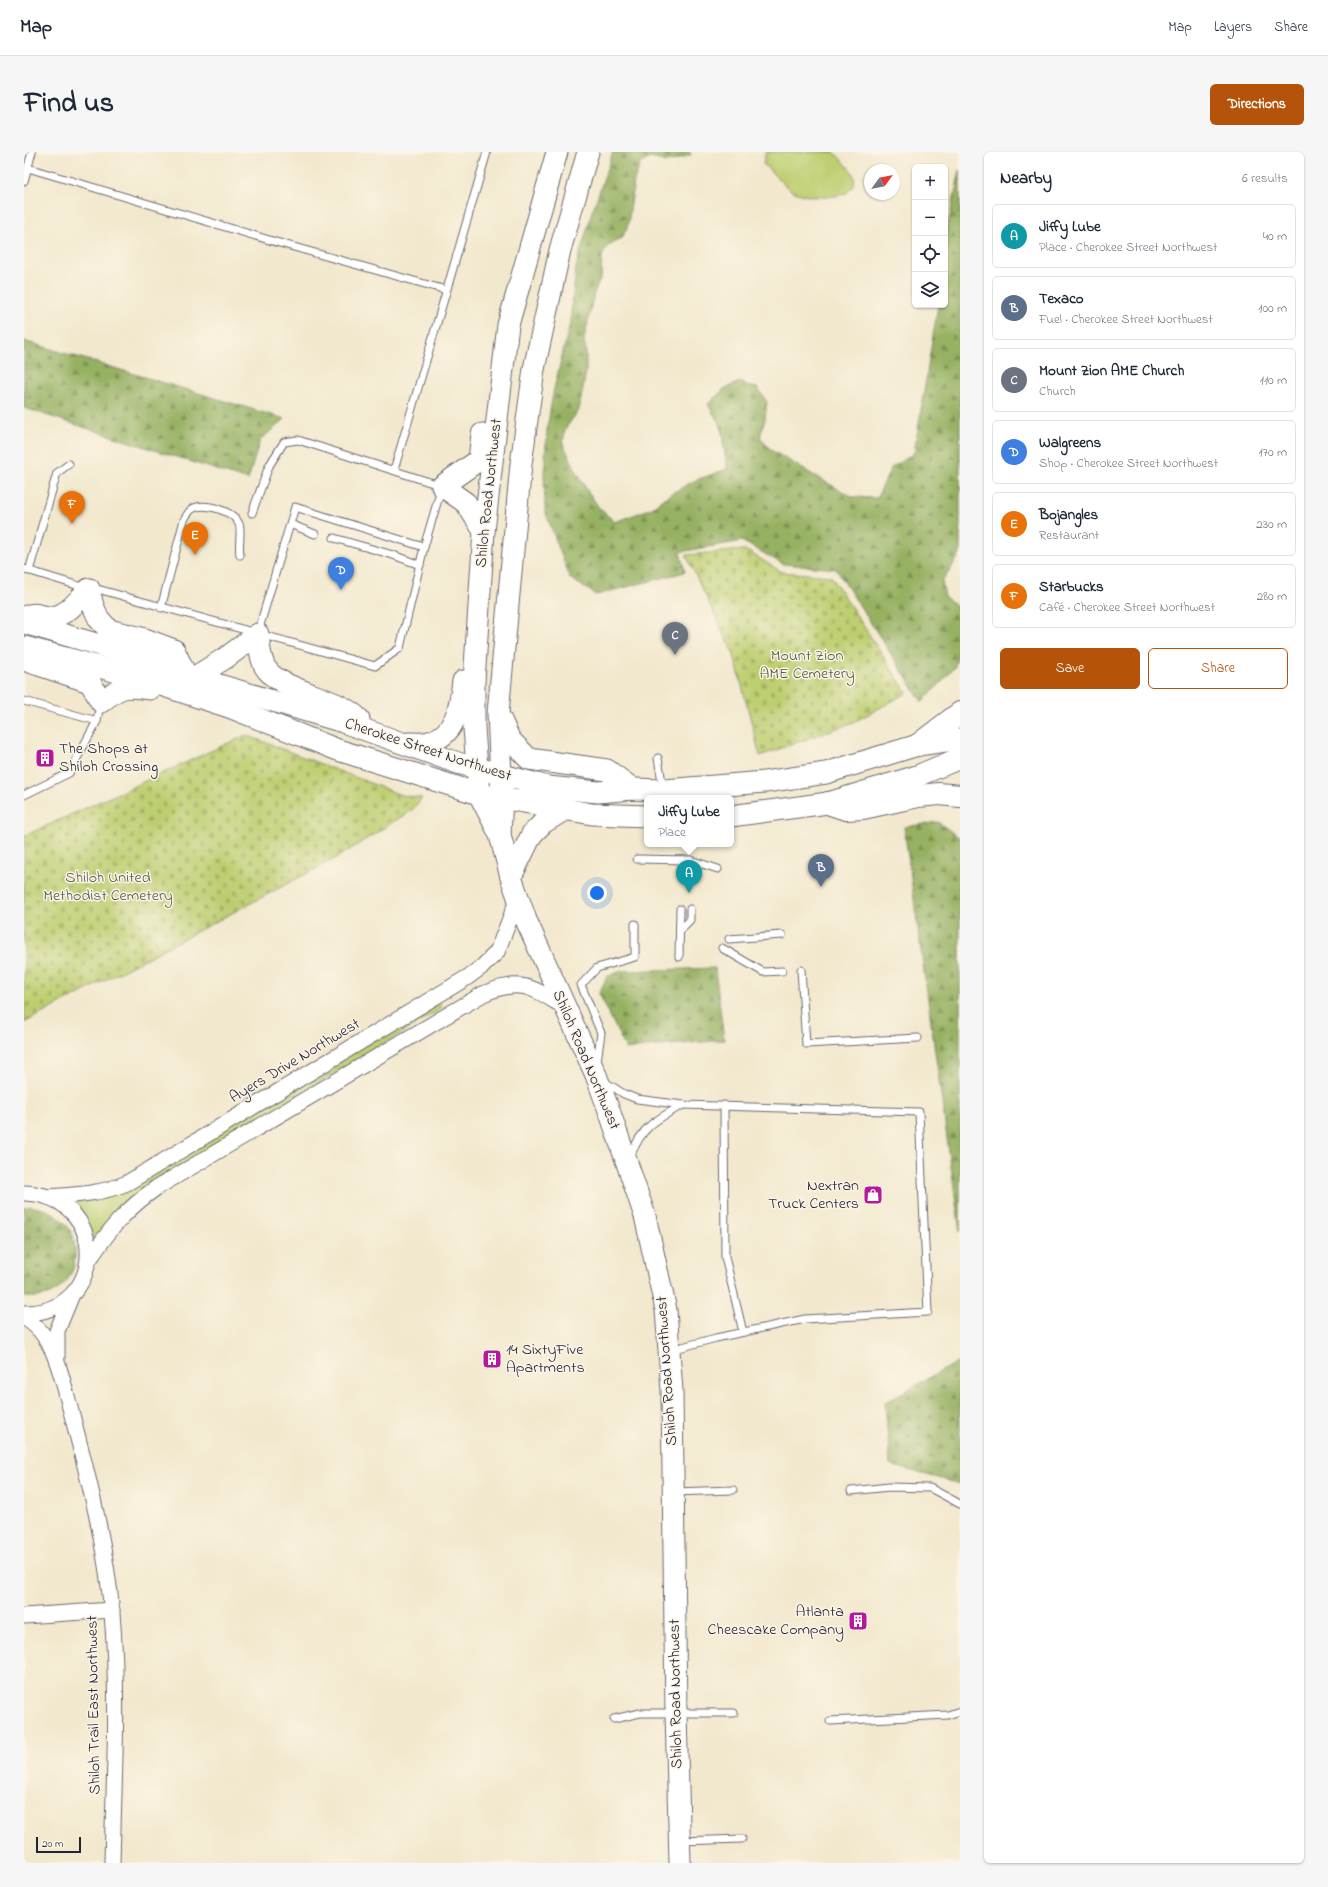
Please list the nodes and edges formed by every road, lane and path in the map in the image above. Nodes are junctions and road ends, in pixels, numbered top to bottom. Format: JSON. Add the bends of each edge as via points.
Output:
{"nodes":[{"id":1,"x":32,"y":152,"type":"edge"},
{"id":2,"x":487,"y":152,"type":"edge"},
{"id":3,"x":557,"y":152,"type":"edge"},
{"id":4,"x":588,"y":152,"type":"edge"},
{"id":5,"x":28,"y":168,"type":"junction"},
{"id":6,"x":24,"y":181,"type":"edge"},
{"id":7,"x":446,"y":290,"type":"junction"},
{"id":8,"x":505,"y":348,"type":"junction"},
{"id":9,"x":69,"y":464,"type":"dead end"},
{"id":10,"x":394,"y":470,"type":"junction"},
{"id":11,"x":442,"y":486,"type":"junction"},
{"id":12,"x":252,"y":513,"type":"dead end"},
{"id":13,"x":290,"y":524,"type":"junction"},
{"id":14,"x":484,"y":531,"type":"junction"},
{"id":15,"x":315,"y":534,"type":"dead end"},
{"id":16,"x":334,"y":538,"type":"dead end"},
{"id":17,"x":424,"y":546,"type":"junction"},
{"id":18,"x":240,"y":555,"type":"dead end"},
{"id":19,"x":420,"y":565,"type":"junction"},
{"id":20,"x":26,"y":570,"type":"edge"},
{"id":21,"x":89,"y":589,"type":"junction"},
{"id":22,"x":161,"y":608,"type":"junction"},
{"id":23,"x":24,"y":618,"type":"edge"},
{"id":24,"x":24,"y":623,"type":"edge"},
{"id":25,"x":258,"y":634,"type":"junction"},
{"id":26,"x":476,"y":641,"type":"junction"},
{"id":27,"x":24,"y":647,"type":"edge"},
{"id":28,"x":24,"y":660,"type":"edge"},
{"id":29,"x":190,"y":676,"type":"junction"},
{"id":30,"x":198,"y":698,"type":"junction"},
{"id":31,"x":24,"y":701,"type":"edge"},
{"id":32,"x":99,"y":711,"type":"junction"},
{"id":33,"x":498,"y":713,"type":"junction"},
{"id":34,"x":960,"y":713,"type":"edge"},
{"id":35,"x":371,"y":732,"type":"junction"},
{"id":36,"x":960,"y":739,"type":"edge"},
{"id":37,"x":405,"y":744,"type":"junction"},
{"id":38,"x":918,"y":745,"type":"junction"},
{"id":39,"x":658,"y":758,"type":"dead end"},
{"id":40,"x":960,"y":758,"type":"edge"},
{"id":41,"x":477,"y":768,"type":"junction"},
{"id":42,"x":500,"y":774,"type":"junction"},
{"id":43,"x":633,"y":789,"type":"junction"},
{"id":44,"x":664,"y":790,"type":"junction"},
{"id":45,"x":479,"y":794,"type":"junction"},
{"id":46,"x":24,"y":795,"type":"edge"},
{"id":47,"x":960,"y":796,"type":"edge"},
{"id":48,"x":502,"y":798,"type":"junction"},
{"id":49,"x":828,"y":803,"type":"junction"},
{"id":50,"x":566,"y":809,"type":"junction"},
{"id":51,"x":644,"y":816,"type":"edge"},
{"id":52,"x":734,"y":816,"type":"edge"},
{"id":53,"x":500,"y":835,"type":"junction"},
{"id":54,"x":637,"y":859,"type":"dead end"},
{"id":55,"x":682,"y":860,"type":"junction"},
{"id":56,"x":690,"y":860,"type":"junction"},
{"id":57,"x":718,"y":869,"type":"dead end"},
{"id":58,"x":511,"y":877,"type":"junction"},
{"id":59,"x":681,"y":878,"type":"dead end"},
{"id":60,"x":690,"y":878,"type":"dead end"},
{"id":61,"x":518,"y":898,"type":"junction"},
{"id":62,"x":680,"y":909,"type":"dead end"},
{"id":63,"x":690,"y":909,"type":"dead end"},
{"id":64,"x":635,"y":924,"type":"dead end"},
{"id":65,"x":680,"y":930,"type":"junction"},
{"id":66,"x":782,"y":935,"type":"dead end"},
{"id":67,"x":729,"y":939,"type":"dead end"},
{"id":68,"x":722,"y":948,"type":"dead end"},
{"id":69,"x":679,"y":957,"type":"dead end"},
{"id":70,"x":801,"y":970,"type":"dead end"},
{"id":71,"x":782,"y":971,"type":"dead end"},
{"id":72,"x":566,"y":1008,"type":"junction"},
{"id":73,"x":918,"y":1038,"type":"dead end"},
{"id":74,"x":596,"y":1075,"type":"junction"},
{"id":75,"x":683,"y":1104,"type":"junction"},
{"id":76,"x":724,"y":1105,"type":"junction"},
{"id":77,"x":628,"y":1163,"type":"junction"},
{"id":78,"x":24,"y":1194,"type":"edge"},
{"id":79,"x":48,"y":1197,"type":"junction"},
{"id":80,"x":89,"y":1260,"type":"junction"},
{"id":81,"x":72,"y":1295,"type":"junction"},
{"id":82,"x":24,"y":1313,"type":"edge"},
{"id":83,"x":24,"y":1318,"type":"edge"},
{"id":84,"x":743,"y":1332,"type":"junction"},
{"id":85,"x":669,"y":1350,"type":"junction"},
{"id":86,"x":58,"y":1361,"type":"junction"},
{"id":87,"x":733,"y":1490,"type":"dead end"},
{"id":88,"x":851,"y":1491,"type":"dead end"},
{"id":89,"x":674,"y":1492,"type":"junction"},
{"id":90,"x":960,"y":1504,"type":"edge"},
{"id":91,"x":112,"y":1610,"type":"junction"},
{"id":92,"x":24,"y":1616,"type":"edge"},
{"id":93,"x":960,"y":1711,"type":"edge"},
{"id":94,"x":676,"y":1713,"type":"junction"},
{"id":95,"x":734,"y":1713,"type":"dead end"},
{"id":96,"x":614,"y":1719,"type":"dead end"},
{"id":97,"x":830,"y":1721,"type":"dead end"},
{"id":98,"x":742,"y":1839,"type":"dead end"},
{"id":99,"x":678,"y":1841,"type":"junction"},
{"id":100,"x":112,"y":1863,"type":"edge"},
{"id":101,"x":680,"y":1863,"type":"edge"}],
"edges":[{"from":1,"to":5,"type":"lane"},
{"from":2,"to":7,"type":"lane"},
{"from":3,"to":8,"type":"main road","name":"Shiloh Road Northwest","via":[[508,325]]},
{"from":4,"to":33,"type":"main road","name":"Shiloh Road Northwest","via":[[560,250],[534,369],[521,471]]},
{"from":5,"to":6,"type":"lane"},
{"from":5,"to":7,"type":"lane"},
{"from":7,"to":10,"type":"lane"},
{"from":8,"to":11,"type":"main road","via":[[491,364],[479,460]]},
{"from":8,"to":14,"type":"main road","name":"Shiloh Road Northwest"},
{"from":9,"to":20,"type":"lane","via":[[57,473]]},
{"from":10,"to":11,"type":"lane"},
{"from":10,"to":12,"type":"lane","via":[[298,440],[284,442],[269,466]]},
{"from":11,"to":14,"type":"main road","via":[[466,503]]},
{"from":11,"to":17,"type":"lane"},
{"from":13,"to":15,"type":"lane"},
{"from":13,"to":17,"type":"lane","via":[[295,507]]},
{"from":13,"to":25,"type":"lane"},
{"from":14,"to":26,"type":"main road","name":"Shiloh Road Northwest"},
{"from":16,"to":19,"type":"lane"},
{"from":17,"to":19,"type":"lane"},
{"from":18,"to":22,"type":"lane","via":[[239,526],[234,518],[225,512],[207,507],[193,508],[184,520]]},
{"from":19,"to":25,"type":"lane","via":[[400,648],[375,666]]},
{"from":20,"to":21,"type":"lane"},
{"from":21,"to":22,"type":"lane","via":[[101,590]]},
{"from":21,"to":23,"type":"main road","via":[[68,611],[51,617],[32,613]]},
{"from":21,"to":29,"type":"main road","via":[[99,619],[109,630],[174,650]]},
{"from":22,"to":25,"type":"lane"},
{"from":24,"to":29,"type":"main road","name":"Cherokee Street Northwest","via":[[100,645]]},
{"from":25,"to":29,"type":"main road","via":[[227,657]]},
{"from":25,"to":35,"type":"main road","via":[[264,665],[269,673],[279,680],[323,697],[355,715]]},
{"from":26,"to":37,"type":"main road","via":[[466,659],[455,720],[444,734],[429,742]]},
{"from":26,"to":41,"type":"main road","name":"Shiloh Road Northwest","via":[[474,728]]},
{"from":27,"to":30,"type":"main road","name":"Cherokee Street Northwest","via":[[133,676]]},
{"from":28,"to":32,"type":"main road","via":[[90,682]]},
{"from":29,"to":35,"type":"main road","name":"Cherokee Street Northwest"},
{"from":30,"to":32,"type":"main road","via":[[132,686],[116,690]]},
{"from":30,"to":45,"type":"main road","name":"Cherokee Street Northwest","via":[[229,707],[338,750]]},
{"from":31,"to":32,"type":"lane"},
{"from":32,"to":46,"type":"lane","via":[[69,773]]},
{"from":33,"to":42,"type":"main road","name":"Shiloh Road Northwest"},
{"from":33,"to":43,"type":"main road","via":[[510,740],[530,759],[607,770]]},
{"from":34,"to":38,"type":"highway"},
{"from":35,"to":37,"type":"main road","name":"Cherokee Street Northwest"},
{"from":36,"to":38,"type":"main road","name":"Cherokee Street Northwest"},
{"from":37,"to":41,"type":"main road","name":"Cherokee Street Northwest"},
{"from":38,"to":44,"type":"main road","name":"Cherokee Street Northwest","via":[[826,773],[765,782]]},
{"from":39,"to":44,"type":"lane"},
{"from":40,"to":49,"type":"main road","via":[[917,776]]},
{"from":41,"to":42,"type":"main road","name":"Cherokee Street Northwest"},
{"from":41,"to":45,"type":"main road","name":"Shiloh Road Northwest"},
{"from":42,"to":43,"type":"main road","name":"Cherokee Street Northwest","via":[[548,787],[598,792]]},
{"from":42,"to":48,"type":"main road","name":"Shiloh Road Northwest"},
{"from":43,"to":44,"type":"main road","name":"Cherokee Street Northwest"},
{"from":45,"to":48,"type":"main road","name":"Cherokee Street Northwest"},
{"from":45,"to":53,"type":"main road","name":"Shiloh Road Northwest"},
{"from":47,"to":49,"type":"highway","via":[[918,796],[863,808],[846,809]]},
{"from":48,"to":50,"type":"main road","name":"Cherokee Street Northwest"},
{"from":48,"to":53,"type":"main road","name":"Shiloh Road Northwest"},
{"from":49,"to":52,"type":"main road"},
{"from":50,"to":51,"type":"main road","name":"Cherokee Street Northwest","via":[[592,814]]},
{"from":50,"to":58,"type":"main road","via":[[543,822],[532,834]]},
{"from":53,"to":58,"type":"main road","name":"Shiloh Road Northwest"},
{"from":54,"to":55,"type":"lane"},
{"from":55,"to":56,"type":"lane"},
{"from":55,"to":59,"type":"lane"},
{"from":56,"to":57,"type":"lane"},
{"from":56,"to":60,"type":"lane"},
{"from":58,"to":61,"type":"main road","name":"Shiloh Road Northwest"},
{"from":61,"to":72,"type":"main road","name":"Shiloh Road Northwest"},
{"from":61,"to":79,"type":"street","name":"Ayers Drive Northwest","via":[[497,952],[468,977],[128,1183],[91,1194]]},
{"from":62,"to":65,"type":"lane"},
{"from":63,"to":65,"type":"lane","via":[[690,920]]},
{"from":64,"to":74,"type":"lane","via":[[635,957],[597,968],[581,985],[600,1033]]},
{"from":65,"to":69,"type":"lane"},
{"from":66,"to":67,"type":"lane"},
{"from":68,"to":71,"type":"lane","via":[[763,972]]},
{"from":70,"to":73,"type":"lane","via":[[806,1044]]},
{"from":72,"to":74,"type":"main road","name":"Shiloh Road Northwest"},
{"from":72,"to":80,"type":"street","via":[[538,991],[520,985],[507,985],[483,994],[156,1188],[121,1217]]},
{"from":74,"to":75,"type":"lane","via":[[610,1086],[636,1098]]},
{"from":74,"to":77,"type":"main road","name":"Shiloh Road Northwest"},
{"from":75,"to":76,"type":"lane"},
{"from":75,"to":77,"type":"lane","via":[[651,1123],[638,1140]]},
{"from":76,"to":84,"type":"lane","via":[[725,1257]]},
{"from":76,"to":84,"type":"lane","via":[[919,1112],[928,1312],[805,1319]]},
{"from":77,"to":85,"type":"main road","name":"Shiloh Road Northwest","via":[[650,1234],[666,1310]]},
{"from":78,"to":79,"type":"street"},
{"from":79,"to":80,"type":"street","via":[[69,1209],[80,1222],[87,1240]]},
{"from":80,"to":81,"type":"street","via":[[80,1285]]},
{"from":81,"to":82,"type":"street","via":[[50,1309]]},
{"from":81,"to":86,"type":"street","name":"Shiloh Trail East Northwest","via":[[57,1331]]},
{"from":83,"to":86,"type":"street","name":"Shiloh Trail East Northwest","via":[[38,1328]]},
{"from":84,"to":85,"type":"lane"},
{"from":85,"to":89,"type":"main road","name":"Shiloh Road Northwest"},
{"from":86,"to":91,"type":"street","name":"Shiloh Trail East Northwest","via":[[92,1494]]},
{"from":87,"to":89,"type":"lane"},
{"from":88,"to":90,"type":"lane","via":[[889,1487],[930,1488]]},
{"from":89,"to":94,"type":"main road","name":"Shiloh Road Northwest"},
{"from":91,"to":92,"type":"street"},
{"from":91,"to":100,"type":"street","name":"Shiloh Trail East Northwest","via":[[116,1718]]},
{"from":93,"to":97,"type":"lane","via":[[948,1715]]},
{"from":94,"to":95,"type":"lane"},
{"from":94,"to":96,"type":"lane","via":[[640,1713]]},
{"from":94,"to":99,"type":"main road","name":"Shiloh Road Northwest"},
{"from":98,"to":99,"type":"lane"},
{"from":99,"to":101,"type":"main road","name":"Shiloh Road Northwest"}]}
